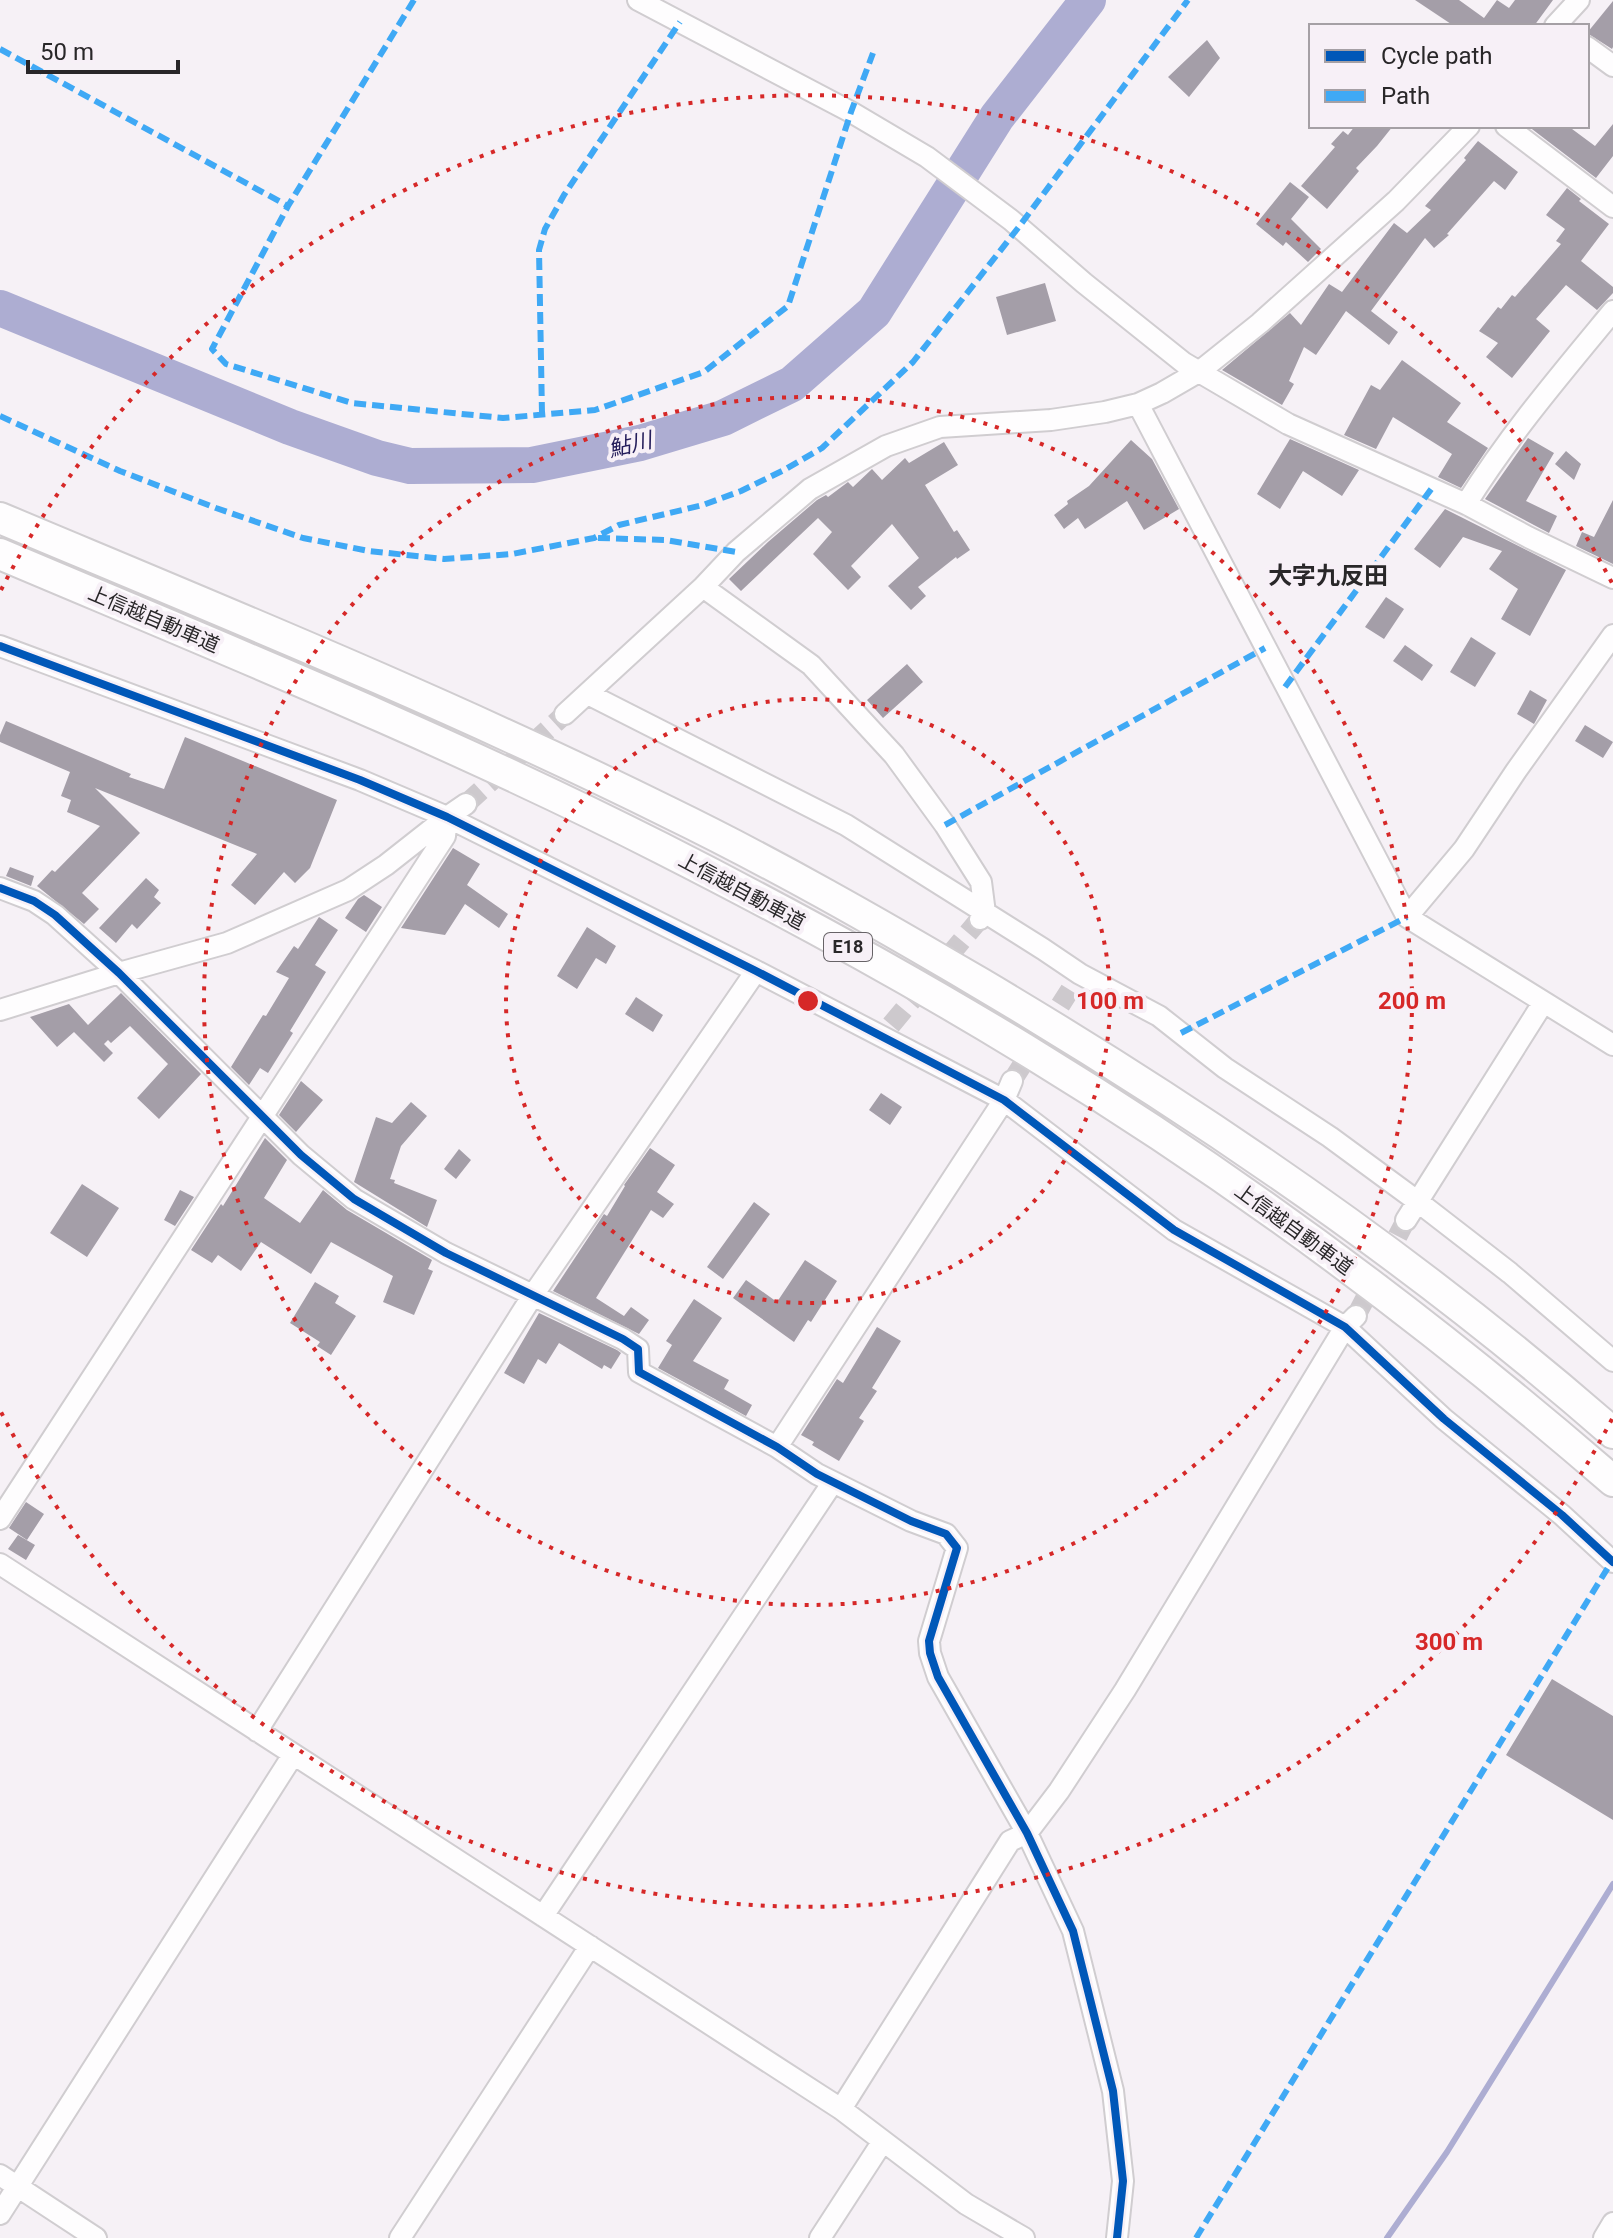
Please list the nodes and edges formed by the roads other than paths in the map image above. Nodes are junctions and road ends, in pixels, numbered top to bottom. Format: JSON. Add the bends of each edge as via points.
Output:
{"nodes":[{"id":1,"x":638,"y":0,"type":"edge"},
{"id":2,"x":1579,"y":0,"type":"edge"},
{"id":3,"x":1559,"y":24,"type":"edge"},
{"id":4,"x":1589,"y":48,"type":"edge"},
{"id":5,"x":1613,"y":66,"type":"edge"},
{"id":6,"x":1467,"y":128,"type":"edge"},
{"id":7,"x":1509,"y":128,"type":"edge"},
{"id":8,"x":1613,"y":207,"type":"edge"},
{"id":9,"x":1613,"y":311,"type":"edge"},
{"id":10,"x":1200,"y":371,"type":"junction"},
{"id":11,"x":1138,"y":404,"type":"junction"},
{"id":12,"x":1466,"y":504,"type":"junction"},
{"id":13,"x":0,"y":518,"type":"edge"},
{"id":14,"x":0,"y":554,"type":"edge"},
{"id":15,"x":1613,"y":578,"type":"edge"},
{"id":16,"x":703,"y":587,"type":"junction"},
{"id":17,"x":1613,"y":635,"type":"edge"},
{"id":18,"x":0,"y":646,"type":"edge"},
{"id":19,"x":588,"y":694,"type":"junction"},
{"id":20,"x":565,"y":714,"type":"tunnel mouth"},
{"id":21,"x":466,"y":804,"type":"tunnel mouth"},
{"id":22,"x":447,"y":817,"type":"junction"},
{"id":23,"x":0,"y":888,"type":"edge"},
{"id":24,"x":982,"y":917,"type":"junction"},
{"id":25,"x":1407,"y":917,"type":"junction"},
{"id":26,"x":756,"y":971,"type":"junction"},
{"id":27,"x":119,"y":973,"type":"junction"},
{"id":28,"x":1543,"y":1003,"type":"junction"},
{"id":29,"x":0,"y":1010,"type":"edge"},
{"id":30,"x":1613,"y":1045,"type":"edge"},
{"id":31,"x":1008,"y":1091,"type":"junction"},
{"id":32,"x":263,"y":1118,"type":"junction"},
{"id":33,"x":1417,"y":1201,"type":"junction"},
{"id":34,"x":1406,"y":1220,"type":"tunnel mouth"},
{"id":35,"x":533,"y":1295,"type":"junction"},
{"id":36,"x":1350,"y":1321,"type":"junction"},
{"id":37,"x":1613,"y":1361,"type":"edge"},
{"id":38,"x":1613,"y":1433,"type":"edge"},
{"id":39,"x":777,"y":1447,"type":"junction"},
{"id":40,"x":1613,"y":1481,"type":"edge"},
{"id":41,"x":833,"y":1482,"type":"junction"},
{"id":42,"x":0,"y":1519,"type":"edge"},
{"id":43,"x":1613,"y":1562,"type":"edge"},
{"id":44,"x":1,"y":1569,"type":"edge"},
{"id":45,"x":257,"y":1731,"type":"junction"},
{"id":46,"x":293,"y":1755,"type":"junction"},
{"id":47,"x":1027,"y":1833,"type":"junction"},
{"id":48,"x":543,"y":1916,"type":"junction"},
{"id":49,"x":590,"y":1946,"type":"junction"},
{"id":50,"x":841,"y":2109,"type":"junction"},
{"id":51,"x":883,"y":2141,"type":"junction"},
{"id":52,"x":0,"y":2175,"type":"edge"},
{"id":53,"x":18,"y":2187,"type":"junction"},
{"id":54,"x":0,"y":2214,"type":"edge"},
{"id":55,"x":1613,"y":2223,"type":"edge"},
{"id":56,"x":96,"y":2238,"type":"edge"},
{"id":57,"x":400,"y":2238,"type":"edge"},
{"id":58,"x":820,"y":2238,"type":"edge"},
{"id":59,"x":1024,"y":2238,"type":"edge"},
{"id":60,"x":1117,"y":2238,"type":"edge"},
{"id":61,"x":1604,"y":2238,"type":"edge"}],
"edges":[{"from":1,"to":10,"type":"street","via":[[927,157]]},
{"from":2,"to":3,"type":"street"},
{"from":4,"to":5,"type":"street"},
{"from":6,"to":10,"type":"street","via":[[1396,201]]},
{"from":7,"to":8,"type":"street"},
{"from":9,"to":12,"type":"street","via":[[1520,424]]},
{"from":10,"to":11,"type":"street"},
{"from":10,"to":12,"type":"street","via":[[1288,424]]},
{"from":11,"to":16,"type":"street","via":[[1051,420],[940,427],[886,446],[810,489]]},
{"from":11,"to":25,"type":"street"},
{"from":12,"to":15,"type":"street"},
{"from":13,"to":38,"type":"highway","name":"上信越自動車道","number":"E18","via":[[342,661],[557,758],[860,913],[1057,1028],[1239,1145],[1452,1302]]},
{"from":14,"to":40,"type":"highway","name":"上信越自動車道","number":"E18","via":[[556,797],[750,894],[946,1003],[1129,1115],[1310,1239],[1482,1370]]},
{"from":16,"to":19,"type":"street"},
{"from":16,"to":24,"type":"street","via":[[811,665],[894,755],[981,882]]},
{"from":17,"to":25,"type":"street","via":[[1464,849]]},
{"from":18,"to":22,"type":"street"},
{"from":19,"to":20,"type":"street"},
{"from":19,"to":24,"type":"street","via":[[846,825]]},
{"from":21,"to":22,"type":"street"},
{"from":22,"to":26,"type":"street"},
{"from":22,"to":27,"type":"street","via":[[348,890],[227,943]]},
{"from":22,"to":32,"type":"street","via":[[445,836]]},
{"from":23,"to":27,"type":"street","via":[[55,915]]},
{"from":24,"to":33,"type":"street","via":[[1075,982],[1159,1016]]},
{"from":25,"to":28,"type":"street"},
{"from":26,"to":31,"type":"street"},
{"from":26,"to":35,"type":"street"},
{"from":27,"to":29,"type":"street"},
{"from":27,"to":32,"type":"street"},
{"from":28,"to":30,"type":"street"},
{"from":28,"to":33,"type":"street"},
{"from":31,"to":36,"type":"street","via":[[1174,1230]]},
{"from":31,"to":39,"type":"street"},
{"from":32,"to":35,"type":"street","via":[[354,1199],[446,1253]]},
{"from":32,"to":42,"type":"street"},
{"from":33,"to":34,"type":"street"},
{"from":33,"to":37,"type":"street"},
{"from":35,"to":39,"type":"street","via":[[623,1339],[638,1349],[639,1372]]},
{"from":35,"to":45,"type":"street"},
{"from":36,"to":43,"type":"street","via":[[1444,1419]]},
{"from":36,"to":47,"type":"street","via":[[1125,1690]]},
{"from":39,"to":41,"type":"street"},
{"from":41,"to":47,"type":"street","via":[[946,1534],[957,1548],[930,1653],[938,1677]]},
{"from":41,"to":48,"type":"street"},
{"from":44,"to":45,"type":"street"},
{"from":45,"to":46,"type":"street"},
{"from":46,"to":48,"type":"street"},
{"from":46,"to":53,"type":"street"},
{"from":47,"to":50,"type":"street","via":[[1010,1841]]},
{"from":47,"to":60,"type":"street","via":[[1073,1931],[1113,2091],[1123,2181]]},
{"from":48,"to":49,"type":"street"},
{"from":49,"to":50,"type":"street"},
{"from":49,"to":57,"type":"street"},
{"from":50,"to":51,"type":"street"},
{"from":51,"to":58,"type":"street"},
{"from":51,"to":59,"type":"street","via":[[966,2204]]},
{"from":52,"to":53,"type":"street"},
{"from":53,"to":54,"type":"street"},
{"from":53,"to":56,"type":"street"},
{"from":55,"to":61,"type":"street"}]}
